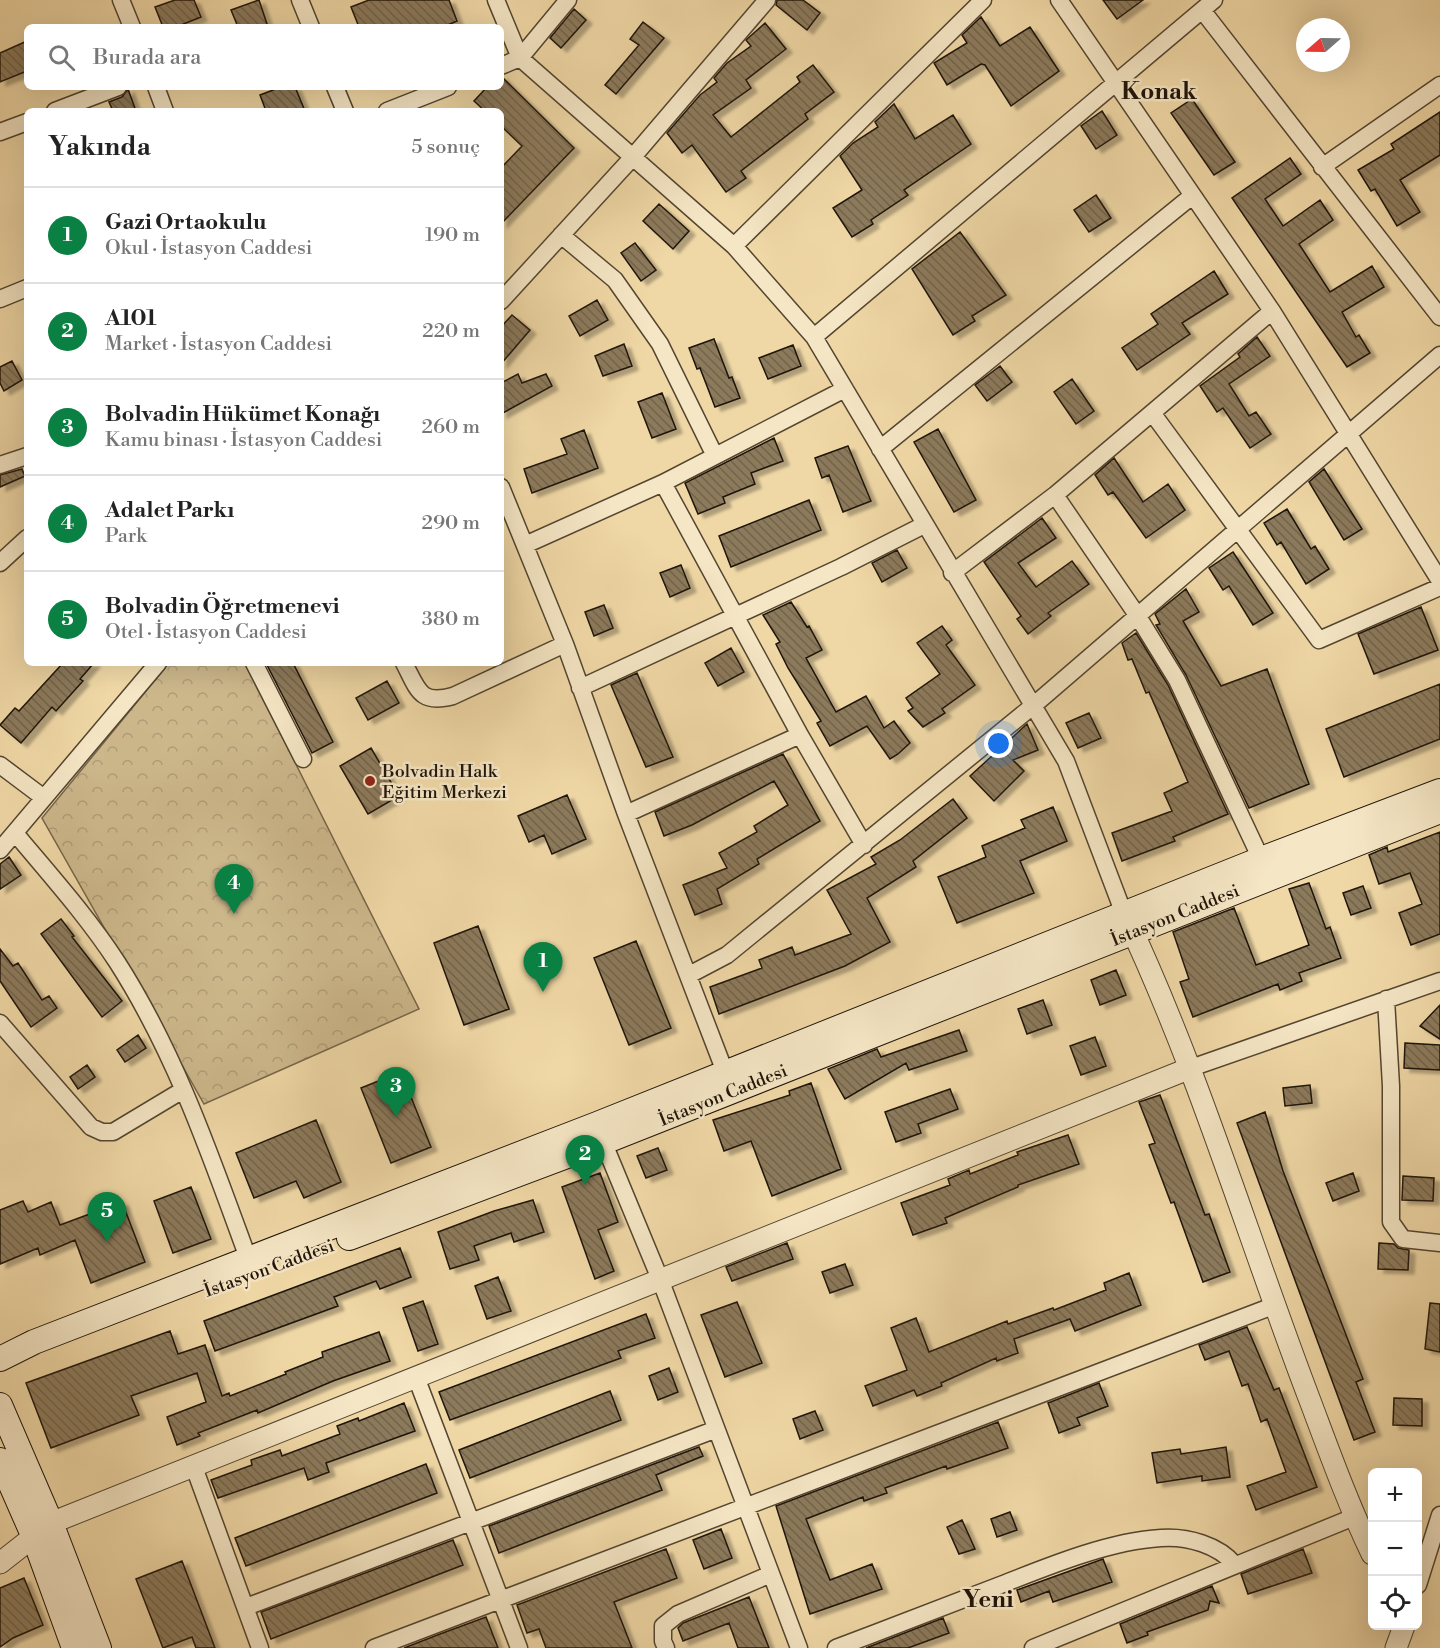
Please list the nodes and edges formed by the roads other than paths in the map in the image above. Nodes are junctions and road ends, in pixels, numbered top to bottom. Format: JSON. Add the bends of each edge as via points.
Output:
{"nodes":[{"id":1,"x":121,"y":0,"type":"edge"},
{"id":2,"x":300,"y":0,"type":"edge"},
{"id":3,"x":496,"y":0,"type":"edge"},
{"id":4,"x":568,"y":0,"type":"edge"},
{"id":5,"x":767,"y":0,"type":"edge"},
{"id":6,"x":983,"y":0,"type":"edge"},
{"id":7,"x":1059,"y":0,"type":"edge"},
{"id":8,"x":1208,"y":5,"type":"edge"},
{"id":9,"x":131,"y":24,"type":"edge"},
{"id":10,"x":310,"y":24,"type":"edge"},
{"id":11,"x":520,"y":58,"type":"junction"},
{"id":12,"x":504,"y":65,"type":"edge"},
{"id":13,"x":1115,"y":83,"type":"junction"},
{"id":14,"x":1440,"y":85,"type":"edge"},
{"id":15,"x":109,"y":90,"type":"edge"},
{"id":16,"x":157,"y":90,"type":"edge"},
{"id":17,"x":336,"y":90,"type":"edge"},
{"id":18,"x":440,"y":90,"type":"edge"},
{"id":19,"x":63,"y":108,"type":"edge"},
{"id":20,"x":164,"y":108,"type":"edge"},
{"id":21,"x":344,"y":108,"type":"edge"},
{"id":22,"x":395,"y":108,"type":"edge"},
{"id":23,"x":24,"y":123,"type":"edge"},
{"id":24,"x":0,"y":132,"type":"edge"},
{"id":25,"x":632,"y":158,"type":"junction"},
{"id":26,"x":1322,"y":167,"type":"junction"},
{"id":27,"x":1192,"y":196,"type":"junction"},
{"id":28,"x":561,"y":235,"type":"junction"},
{"id":29,"x":734,"y":246,"type":"junction"},
{"id":30,"x":24,"y":289,"type":"edge"},
{"id":31,"x":504,"y":298,"type":"edge"},
{"id":32,"x":0,"y":299,"type":"edge"},
{"id":33,"x":1272,"y":311,"type":"junction"},
{"id":34,"x":1440,"y":317,"type":"edge"},
{"id":35,"x":814,"y":337,"type":"junction"},
{"id":36,"x":1440,"y":355,"type":"edge"},
{"id":37,"x":845,"y":389,"type":"junction"},
{"id":38,"x":1153,"y":414,"type":"junction"},
{"id":39,"x":1349,"y":434,"type":"junction"},
{"id":40,"x":880,"y":449,"type":"junction"},
{"id":41,"x":714,"y":454,"type":"junction"},
{"id":42,"x":24,"y":457,"type":"edge"},
{"id":43,"x":0,"y":465,"type":"edge"},
{"id":44,"x":663,"y":483,"type":"junction"},
{"id":45,"x":504,"y":494,"type":"edge"},
{"id":46,"x":1055,"y":495,"type":"junction"},
{"id":47,"x":924,"y":525,"type":"junction"},
{"id":48,"x":1236,"y":530,"type":"junction"},
{"id":49,"x":24,"y":540,"type":"edge"},
{"id":50,"x":525,"y":545,"type":"junction"},
{"id":51,"x":0,"y":563,"type":"edge"},
{"id":52,"x":952,"y":573,"type":"junction"},
{"id":53,"x":1440,"y":581,"type":"edge"},
{"id":54,"x":1440,"y":587,"type":"edge"},
{"id":55,"x":1137,"y":615,"type":"junction"},
{"id":56,"x":735,"y":616,"type":"junction"},
{"id":57,"x":565,"y":644,"type":"junction"},
{"id":58,"x":155,"y":666,"type":"edge"},
{"id":59,"x":256,"y":666,"type":"edge"},
{"id":60,"x":406,"y":666,"type":"edge"},
{"id":61,"x":580,"y":688,"type":"junction"},
{"id":62,"x":1034,"y":705,"type":"junction"},
{"id":63,"x":800,"y":735,"type":"junction"},
{"id":64,"x":303,"y":759,"type":"dead end"},
{"id":65,"x":0,"y":765,"type":"edge"},
{"id":66,"x":1440,"y":791,"type":"edge"},
{"id":67,"x":44,"y":798,"type":"junction"},
{"id":68,"x":1440,"y":811,"type":"edge"},
{"id":69,"x":626,"y":814,"type":"junction"},
{"id":70,"x":15,"y":833,"type":"junction"},
{"id":71,"x":864,"y":845,"type":"junction"},
{"id":72,"x":0,"y":850,"type":"edge"},
{"id":73,"x":1261,"y":859,"type":"junction"},
{"id":74,"x":1128,"y":923,"type":"junction"},
{"id":75,"x":689,"y":975,"type":"junction"},
{"id":76,"x":1440,"y":981,"type":"edge"},
{"id":77,"x":1386,"y":999,"type":"junction"},
{"id":78,"x":0,"y":1023,"type":"edge"},
{"id":79,"x":1188,"y":1068,"type":"junction"},
{"id":80,"x":725,"y":1072,"type":"junction"},
{"id":81,"x":183,"y":1090,"type":"junction"},
{"id":82,"x":600,"y":1133,"type":"junction"},
{"id":83,"x":1440,"y":1243,"type":"edge"},
{"id":84,"x":248,"y":1258,"type":"junction"},
{"id":85,"x":660,"y":1279,"type":"junction"},
{"id":86,"x":1274,"y":1305,"type":"junction"},
{"id":87,"x":0,"y":1359,"type":"edge"},
{"id":88,"x":0,"y":1363,"type":"edge"},
{"id":89,"x":416,"y":1377,"type":"junction"},
{"id":90,"x":0,"y":1405,"type":"edge"},
{"id":91,"x":714,"y":1430,"type":"junction"},
{"id":92,"x":0,"y":1460,"type":"edge"},
{"id":93,"x":194,"y":1467,"type":"junction"},
{"id":94,"x":745,"y":1507,"type":"junction"},
{"id":95,"x":1440,"y":1515,"type":"edge"},
{"id":96,"x":1354,"y":1517,"type":"junction"},
{"id":97,"x":472,"y":1524,"type":"junction"},
{"id":98,"x":42,"y":1529,"type":"junction"},
{"id":99,"x":1368,"y":1546,"type":"edge"},
{"id":100,"x":0,"y":1563,"type":"edge"},
{"id":101,"x":1235,"y":1565,"type":"junction"},
{"id":102,"x":771,"y":1574,"type":"junction"},
{"id":103,"x":1421,"y":1576,"type":"edge"},
{"id":104,"x":499,"y":1599,"type":"junction"},
{"id":105,"x":246,"y":1607,"type":"junction"},
{"id":106,"x":1402,"y":1630,"type":"edge"},
{"id":107,"x":74,"y":1648,"type":"edge"},
{"id":108,"x":99,"y":1648,"type":"edge"},
{"id":109,"x":260,"y":1648,"type":"edge"},
{"id":110,"x":374,"y":1648,"type":"edge"},
{"id":111,"x":519,"y":1648,"type":"edge"},
{"id":112,"x":666,"y":1648,"type":"edge"},
{"id":113,"x":799,"y":1648,"type":"edge"},
{"id":114,"x":836,"y":1648,"type":"edge"},
{"id":115,"x":1033,"y":1648,"type":"edge"},
{"id":116,"x":1395,"y":1648,"type":"edge"}],
"edges":[{"from":1,"to":9,"type":"street"},
{"from":2,"to":10,"type":"street"},
{"from":3,"to":11,"type":"street"},
{"from":4,"to":11,"type":"street"},
{"from":5,"to":25,"type":"street"},
{"from":6,"to":29,"type":"street"},
{"from":7,"to":13,"type":"street"},
{"from":8,"to":13,"type":"street"},
{"from":8,"to":26,"type":"street"},
{"from":11,"to":12,"type":"street"},
{"from":11,"to":25,"type":"street"},
{"from":13,"to":27,"type":"street"},
{"from":13,"to":35,"type":"street"},
{"from":14,"to":26,"type":"street"},
{"from":15,"to":19,"type":"street"},
{"from":16,"to":20,"type":"street"},
{"from":17,"to":21,"type":"street"},
{"from":18,"to":22,"type":"street"},
{"from":23,"to":24,"type":"street"},
{"from":25,"to":28,"type":"street"},
{"from":25,"to":29,"type":"street"},
{"from":26,"to":34,"type":"street"},
{"from":27,"to":33,"type":"street"},
{"from":27,"to":40,"type":"street"},
{"from":28,"to":31,"type":"street"},
{"from":28,"to":41,"type":"street","via":[[615,280],[660,344]]},
{"from":29,"to":35,"type":"street"},
{"from":30,"to":32,"type":"street"},
{"from":33,"to":38,"type":"street"},
{"from":33,"to":39,"type":"street"},
{"from":35,"to":37,"type":"street"},
{"from":36,"to":39,"type":"street"},
{"from":37,"to":40,"type":"street"},
{"from":37,"to":41,"type":"street"},
{"from":38,"to":46,"type":"street"},
{"from":38,"to":48,"type":"street"},
{"from":39,"to":48,"type":"street"},
{"from":39,"to":53,"type":"street"},
{"from":40,"to":47,"type":"street"},
{"from":41,"to":44,"type":"street"},
{"from":42,"to":43,"type":"street"},
{"from":44,"to":50,"type":"street"},
{"from":44,"to":56,"type":"street"},
{"from":45,"to":50,"type":"street"},
{"from":46,"to":52,"type":"street"},
{"from":46,"to":55,"type":"street"},
{"from":47,"to":52,"type":"street"},
{"from":47,"to":56,"type":"street"},
{"from":48,"to":54,"type":"street","via":[[1319,640]]},
{"from":48,"to":55,"type":"street"},
{"from":49,"to":51,"type":"street"},
{"from":50,"to":57,"type":"street"},
{"from":52,"to":62,"type":"street"},
{"from":55,"to":62,"type":"street"},
{"from":55,"to":73,"type":"street","via":[[1177,680]]},
{"from":56,"to":61,"type":"street"},
{"from":56,"to":63,"type":"street"},
{"from":57,"to":60,"type":"street","via":[[435,701],[420,694]]},
{"from":57,"to":61,"type":"street"},
{"from":58,"to":67,"type":"street"},
{"from":59,"to":64,"type":"street"},
{"from":61,"to":69,"type":"street"},
{"from":62,"to":71,"type":"street"},
{"from":62,"to":74,"type":"street","via":[[1066,761]]},
{"from":63,"to":69,"type":"street"},
{"from":63,"to":71,"type":"street"},
{"from":65,"to":67,"type":"street"},
{"from":66,"to":73,"type":"main road"},
{"from":67,"to":70,"type":"street"},
{"from":68,"to":74,"type":"main road","name":"İstasyon Caddesi"},
{"from":69,"to":75,"type":"street"},
{"from":70,"to":72,"type":"street"},
{"from":70,"to":81,"type":"street","via":[[116,962],[150,1019]]},
{"from":71,"to":75,"type":"street","via":[[727,955]]},
{"from":73,"to":74,"type":"main road"},
{"from":74,"to":79,"type":"street"},
{"from":74,"to":80,"type":"main road"},
{"from":74,"to":82,"type":"main road","name":"İstasyon Caddesi"},
{"from":75,"to":80,"type":"street"},
{"from":76,"to":77,"type":"street"},
{"from":77,"to":79,"type":"street"},
{"from":77,"to":83,"type":"street","via":[[1391,1086],[1391,1222],[1403,1239]]},
{"from":78,"to":81,"type":"street","via":[[91,1127],[102,1132],[113,1132]]},
{"from":79,"to":85,"type":"street"},
{"from":79,"to":86,"type":"street"},
{"from":80,"to":82,"type":"main road"},
{"from":81,"to":84,"type":"street"},
{"from":82,"to":84,"type":"main road"},
{"from":82,"to":85,"type":"street"},
{"from":82,"to":88,"type":"main road","name":"İstasyon Caddesi","via":[[37,1354]]},
{"from":84,"to":87,"type":"main road"},
{"from":85,"to":89,"type":"street"},
{"from":85,"to":91,"type":"street"},
{"from":86,"to":94,"type":"street"},
{"from":86,"to":96,"type":"street"},
{"from":89,"to":93,"type":"street"},
{"from":89,"to":97,"type":"street"},
{"from":90,"to":98,"type":"main road"},
{"from":91,"to":94,"type":"street"},
{"from":91,"to":97,"type":"street"},
{"from":92,"to":98,"type":"main road"},
{"from":93,"to":98,"type":"street"},
{"from":93,"to":105,"type":"street"},
{"from":94,"to":102,"type":"street"},
{"from":94,"to":104,"type":"street"},
{"from":95,"to":103,"type":"street"},
{"from":96,"to":99,"type":"street"},
{"from":96,"to":101,"type":"street"},
{"from":97,"to":104,"type":"street"},
{"from":97,"to":105,"type":"street"},
{"from":98,"to":100,"type":"street"},
{"from":98,"to":107,"type":"main road"},
{"from":98,"to":108,"type":"main road"},
{"from":101,"to":114,"type":"street","via":[[1225,1552],[1205,1544],[1163,1537],[1128,1543],[1051,1565]]},
{"from":101,"to":115,"type":"street"},
{"from":102,"to":112,"type":"street","via":[[678,1614],[663,1626]]},
{"from":102,"to":113,"type":"street"},
{"from":104,"to":110,"type":"street"},
{"from":104,"to":111,"type":"street"},
{"from":105,"to":109,"type":"street"},
{"from":106,"to":116,"type":"street"}]}
